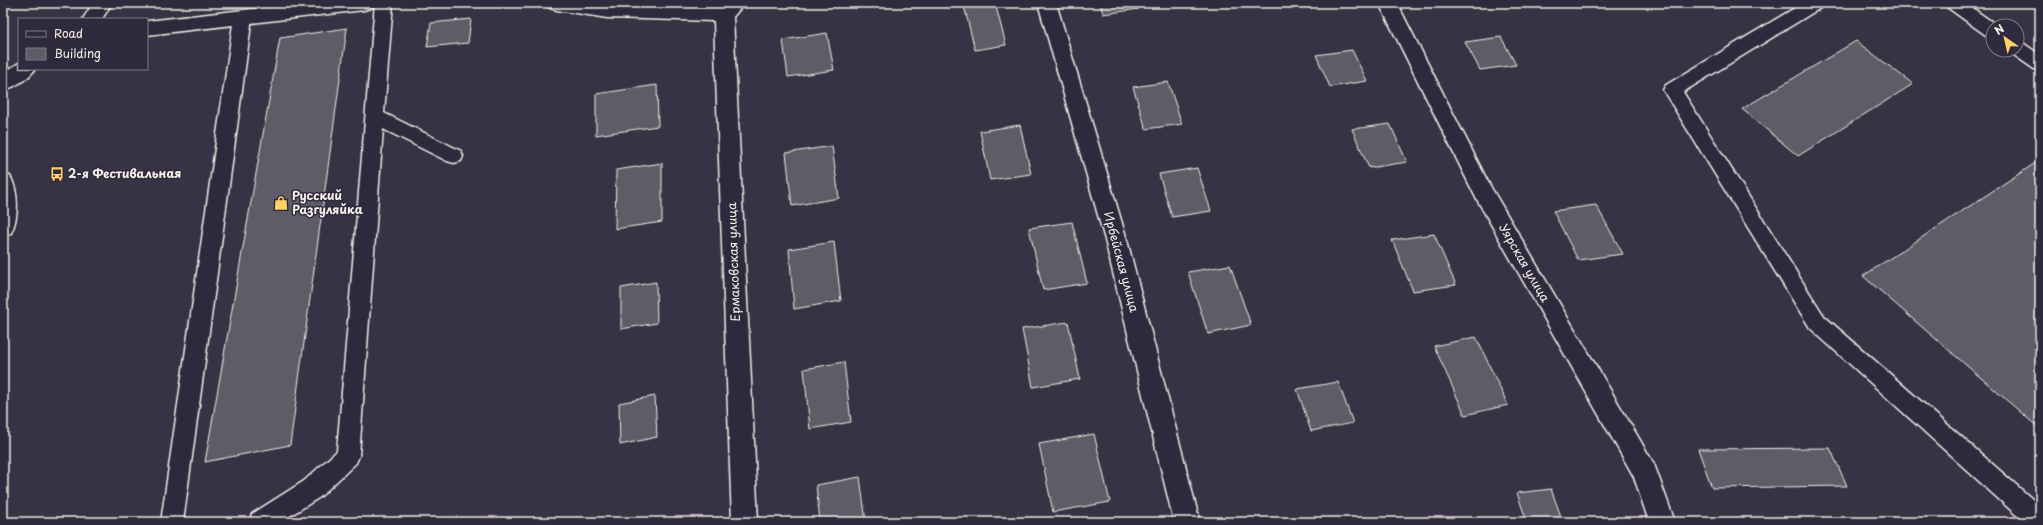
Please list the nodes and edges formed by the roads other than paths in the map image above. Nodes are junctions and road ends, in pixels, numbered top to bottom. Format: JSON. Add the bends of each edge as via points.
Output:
{"nodes":[{"id":1,"x":103,"y":3,"type":"edge"},
{"id":2,"x":364,"y":3,"type":"edge"},
{"id":3,"x":384,"y":3,"type":"edge"},
{"id":4,"x":557,"y":3,"type":"edge"},
{"id":5,"x":1048,"y":3,"type":"edge"},
{"id":6,"x":1388,"y":3,"type":"edge"},
{"id":7,"x":1816,"y":3,"type":"edge"},
{"id":8,"x":1953,"y":3,"type":"edge"},
{"id":9,"x":313,"y":6,"type":"edge"},
{"id":10,"x":728,"y":7,"type":"edge"},
{"id":11,"x":243,"y":17,"type":"junction"},
{"id":12,"x":93,"y":18,"type":"edge"},
{"id":13,"x":1985,"y":25,"type":"edge"},
{"id":14,"x":148,"y":28,"type":"edge"},
{"id":15,"x":2025,"y":54,"type":"edge"},
{"id":16,"x":2040,"y":64,"type":"edge"},
{"id":17,"x":23,"y":70,"type":"edge"},
{"id":18,"x":3,"y":83,"type":"edge"},
{"id":19,"x":376,"y":117,"type":"junction"},
{"id":20,"x":454,"y":156,"type":"dead end"},
{"id":21,"x":3,"y":182,"type":"edge"},
{"id":22,"x":3,"y":227,"type":"edge"},
{"id":23,"x":2040,"y":521,"type":"edge"},
{"id":24,"x":172,"y":522,"type":"edge"},
{"id":25,"x":260,"y":522,"type":"edge"},
{"id":26,"x":745,"y":522,"type":"edge"},
{"id":27,"x":1187,"y":522,"type":"edge"},
{"id":28,"x":1662,"y":522,"type":"edge"}],
"edges":[{"from":1,"to":12,"type":"street"},
{"from":2,"to":9,"type":"street"},
{"from":3,"to":19,"type":"lane"},
{"from":4,"to":10,"type":"street","via":[[607,11]]},
{"from":5,"to":27,"type":"street","name":"Ирбейская улица","via":[[1116,240]]},
{"from":6,"to":28,"type":"street","name":"Уярская улица","via":[[1482,190],[1645,472]]},
{"from":7,"to":23,"type":"lane","via":[[1672,90],[1817,322]]},
{"from":8,"to":13,"type":"lane"},
{"from":9,"to":11,"type":"street"},
{"from":10,"to":26,"type":"street","name":"Ермаковская улица"},
{"from":11,"to":14,"type":"street"},
{"from":11,"to":24,"type":"lane"},
{"from":15,"to":16,"type":"lane"},
{"from":17,"to":18,"type":"street"},
{"from":19,"to":20,"type":"lane"},
{"from":19,"to":25,"type":"lane","via":[[348,456],[312,489]]},
{"from":21,"to":22,"type":"street","via":[[6,196]]}]}
